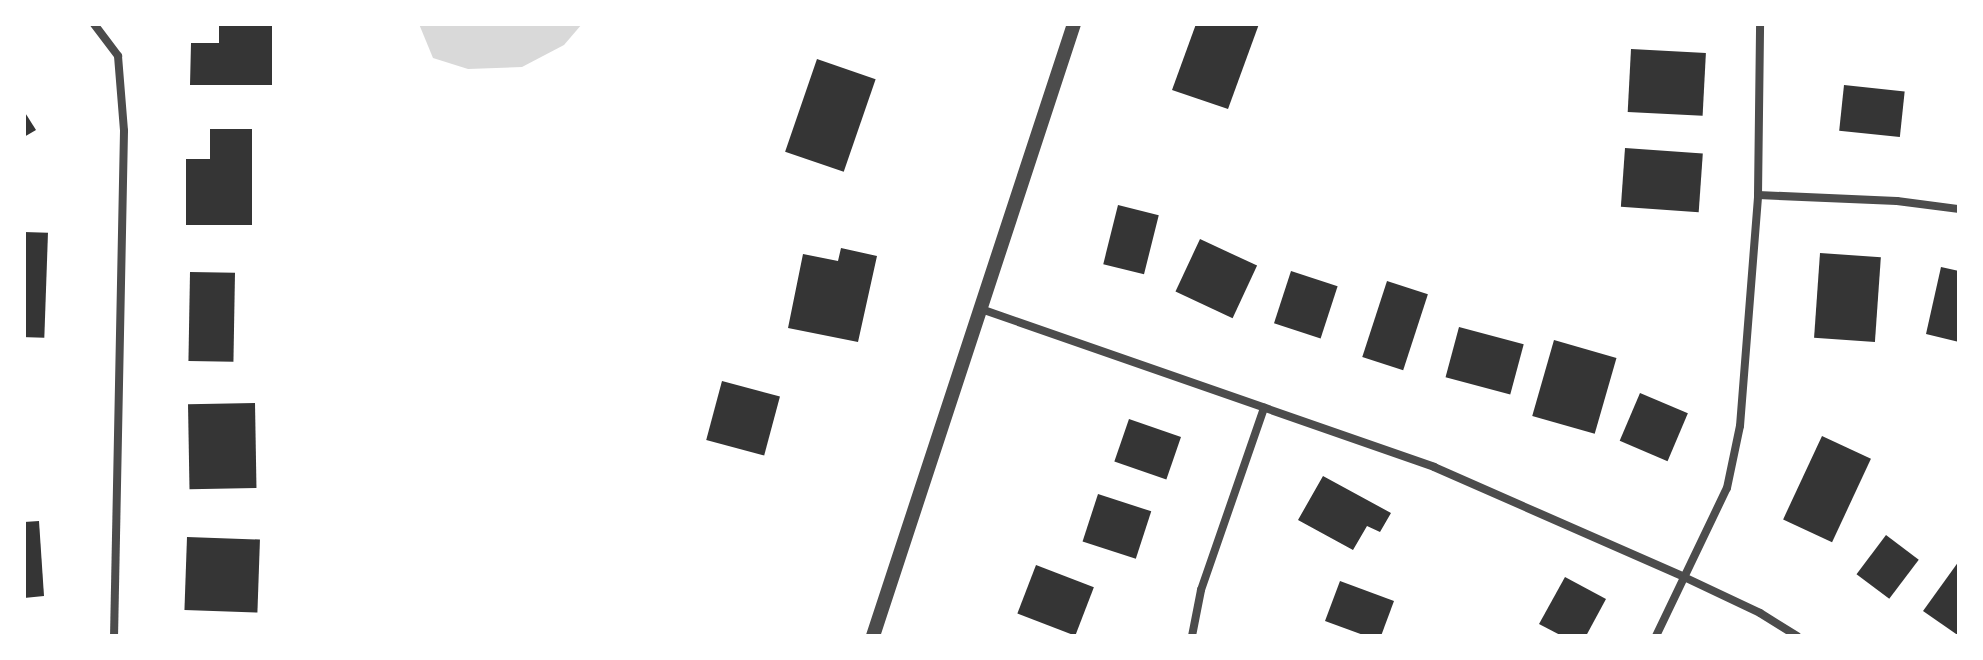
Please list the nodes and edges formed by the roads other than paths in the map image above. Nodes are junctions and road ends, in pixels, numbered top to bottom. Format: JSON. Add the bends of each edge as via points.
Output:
{"nodes":[{"id":1,"x":94,"y":24,"type":"edge"},
{"id":2,"x":1074,"y":24,"type":"edge"},
{"id":3,"x":1760,"y":24,"type":"edge"},
{"id":4,"x":1758,"y":195,"type":"junction"},
{"id":5,"x":1959,"y":209,"type":"edge"},
{"id":6,"x":981,"y":309,"type":"junction"},
{"id":7,"x":1264,"y":408,"type":"junction"},
{"id":8,"x":1684,"y":577,"type":"junction"},
{"id":9,"x":114,"y":636,"type":"edge"},
{"id":10,"x":873,"y":636,"type":"edge"},
{"id":11,"x":1192,"y":636,"type":"edge"},
{"id":12,"x":1656,"y":636,"type":"edge"},
{"id":13,"x":1797,"y":636,"type":"edge"}],
"edges":[{"from":1,"to":9,"type":"street","via":[[118,56],[124,131]]},
{"from":2,"to":6,"type":"street"},
{"from":3,"to":4,"type":"street"},
{"from":4,"to":5,"type":"street"},
{"from":4,"to":8,"type":"street","via":[[1740,426],[1727,488]]},
{"from":6,"to":7,"type":"street"},
{"from":6,"to":10,"type":"street"},
{"from":7,"to":8,"type":"street","via":[[1434,467]]},
{"from":7,"to":11,"type":"street","via":[[1201,590]]},
{"from":8,"to":12,"type":"street"},
{"from":8,"to":13,"type":"street"}]}
